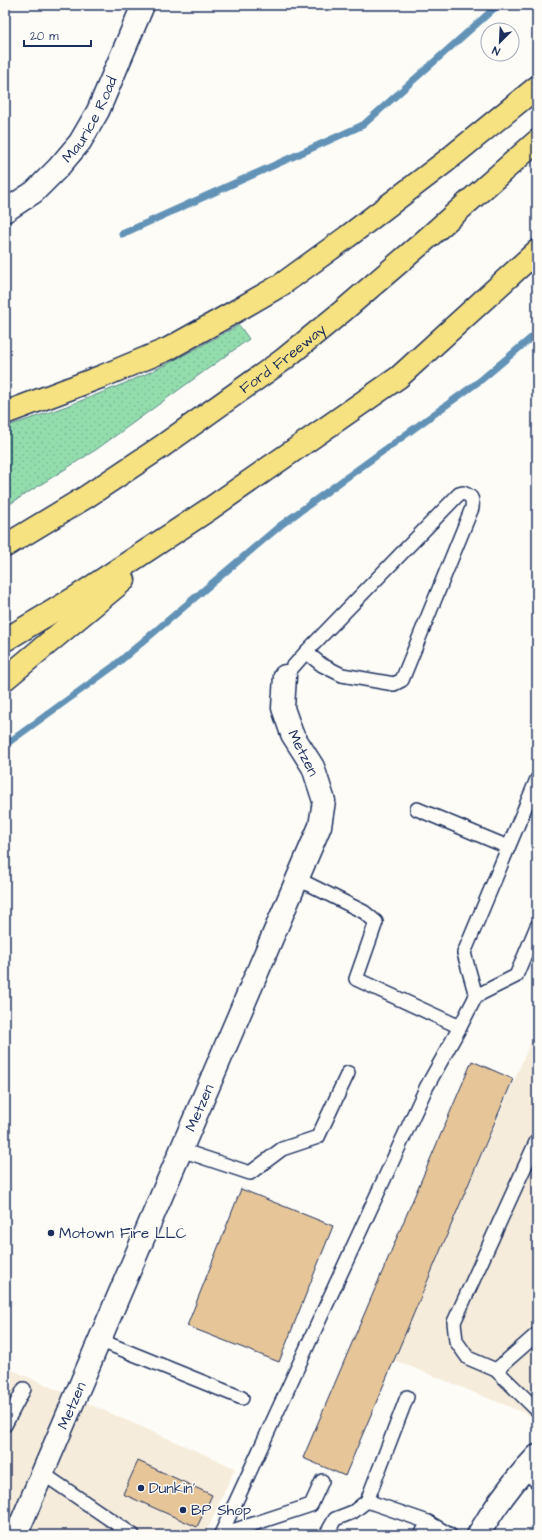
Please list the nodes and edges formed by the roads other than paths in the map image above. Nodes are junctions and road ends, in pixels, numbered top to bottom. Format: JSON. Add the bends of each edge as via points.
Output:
{"nodes":[{"id":1,"x":143,"y":5,"type":"edge"},
{"id":2,"x":537,"y":87,"type":"edge"},
{"id":3,"x":537,"y":141,"type":"edge"},
{"id":4,"x":5,"y":211,"type":"edge"},
{"id":5,"x":537,"y":251,"type":"edge"},
{"id":6,"x":5,"y":413,"type":"edge"},
{"id":7,"x":211,"y":508,"type":"junction"},
{"id":8,"x":5,"y":546,"type":"edge"},
{"id":9,"x":5,"y":640,"type":"edge"},
{"id":10,"x":306,"y":652,"type":"junction"},
{"id":11,"x":285,"y":676,"type":"joint"},
{"id":12,"x":5,"y":679,"type":"edge"},
{"id":13,"x":537,"y":779,"type":"edge"},
{"id":14,"x":417,"y":809,"type":"dead end"},
{"id":15,"x":508,"y":847,"type":"junction"},
{"id":16,"x":298,"y":878,"type":"junction"},
{"id":17,"x":537,"y":926,"type":"edge"},
{"id":18,"x":476,"y":996,"type":"junction"},
{"id":19,"x":460,"y":1027,"type":"junction"},
{"id":20,"x":348,"y":1073,"type":"dead end"},
{"id":21,"x":537,"y":1140,"type":"edge"},
{"id":22,"x":181,"y":1150,"type":"junction"},
{"id":23,"x":537,"y":1334,"type":"edge"},
{"id":24,"x":99,"y":1340,"type":"junction"},
{"id":25,"x":496,"y":1370,"type":"junction"},
{"id":26,"x":24,"y":1389,"type":"dead end"},
{"id":27,"x":408,"y":1396,"type":"dead end"},
{"id":28,"x":242,"y":1398,"type":"dead end"},
{"id":29,"x":537,"y":1410,"type":"edge"},
{"id":30,"x":5,"y":1425,"type":"edge"},
{"id":31,"x":533,"y":1469,"type":"edge"},
{"id":32,"x":42,"y":1473,"type":"junction"},
{"id":33,"x":322,"y":1481,"type":"dead end"},
{"id":34,"x":368,"y":1501,"type":"junction"},
{"id":35,"x":428,"y":1522,"type":"junction"},
{"id":36,"x":16,"y":1535,"type":"edge"},
{"id":37,"x":133,"y":1535,"type":"edge"},
{"id":38,"x":220,"y":1535,"type":"edge"},
{"id":39,"x":326,"y":1535,"type":"edge"},
{"id":40,"x":421,"y":1535,"type":"edge"},
{"id":41,"x":450,"y":1535,"type":"edge"},
{"id":42,"x":478,"y":1535,"type":"edge"}],
"edges":[{"from":1,"to":4,"type":"street","name":"Maurice Road","via":[[98,111],[80,142],[34,192]]},
{"from":2,"to":6,"type":"highway","via":[[445,162],[281,285],[168,349]]},
{"from":3,"to":8,"type":"highway","name":"Ford Freeway","via":[[283,360],[161,447],[86,497]]},
{"from":5,"to":7,"type":"highway","via":[[399,377]]},
{"from":7,"to":9,"type":"highway","via":[[78,596]]},
{"from":7,"to":12,"type":"highway"},
{"from":10,"to":10,"type":"lane","via":[[459,494],[470,495],[473,500],[472,508],[402,680],[394,684],[342,675],[322,666]]},
{"from":10,"to":11,"type":"lane"},
{"from":11,"to":16,"type":"street","name":"Metzen","via":[[283,708],[292,734],[313,768],[324,801],[320,826]]},
{"from":13,"to":15,"type":"lane"},
{"from":14,"to":15,"type":"lane"},
{"from":15,"to":18,"type":"lane","via":[[464,953]]},
{"from":16,"to":19,"type":"lane","via":[[364,912],[376,922],[356,979]]},
{"from":16,"to":22,"type":"street","name":"Metzen"},
{"from":17,"to":18,"type":"lane","via":[[516,976]]},
{"from":18,"to":19,"type":"lane"},
{"from":19,"to":38,"type":"lane","via":[[426,1088]]},
{"from":20,"to":22,"type":"lane","via":[[318,1138],[282,1149],[250,1173]]},
{"from":21,"to":25,"type":"lane","via":[[454,1322],[456,1341],[468,1358]]},
{"from":22,"to":24,"type":"street","name":"Metzen"},
{"from":23,"to":25,"type":"lane"},
{"from":24,"to":28,"type":"lane"},
{"from":24,"to":32,"type":"street","name":"Metzen"},
{"from":25,"to":29,"type":"lane"},
{"from":26,"to":30,"type":"lane"},
{"from":27,"to":34,"type":"lane"},
{"from":31,"to":42,"type":"street","via":[[503,1496]]},
{"from":32,"to":36,"type":"street","name":"Metzen"},
{"from":32,"to":37,"type":"lane"},
{"from":33,"to":38,"type":"lane","via":[[311,1505]]},
{"from":34,"to":35,"type":"lane"},
{"from":34,"to":39,"type":"lane","via":[[353,1512],[335,1519]]},
{"from":35,"to":40,"type":"lane"},
{"from":35,"to":41,"type":"lane"}]}
